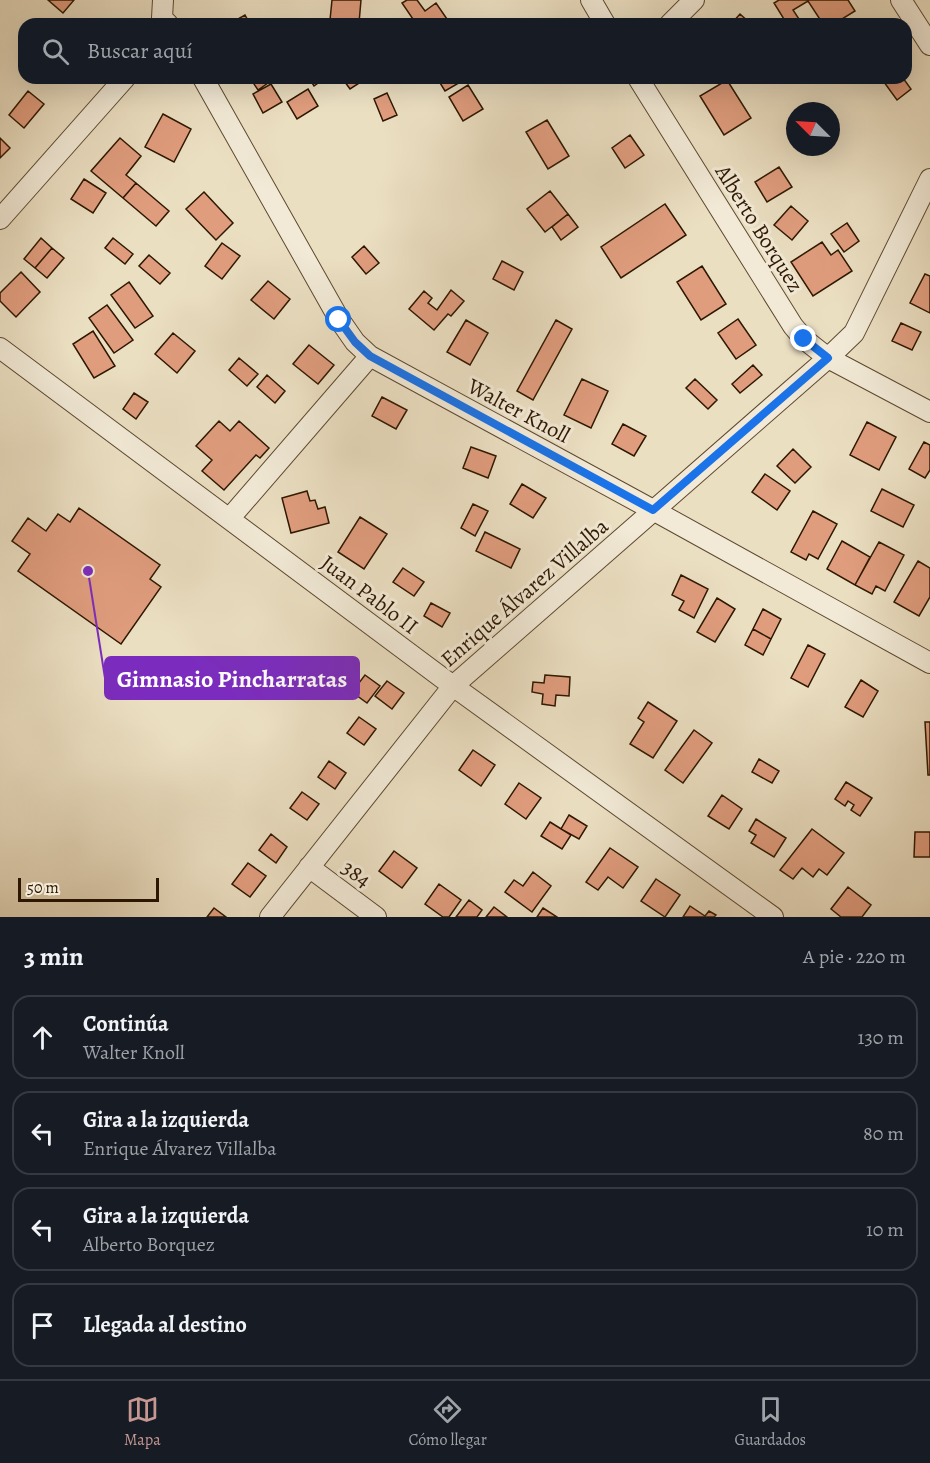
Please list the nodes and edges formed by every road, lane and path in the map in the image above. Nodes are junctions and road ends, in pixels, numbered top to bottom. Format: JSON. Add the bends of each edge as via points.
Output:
{"nodes":[{"id":1,"x":591,"y":0,"type":"edge"},
{"id":2,"x":694,"y":0,"type":"edge"},
{"id":3,"x":901,"y":0,"type":"edge"},
{"id":4,"x":602,"y":18,"type":"edge"},
{"id":5,"x":676,"y":18,"type":"edge"},
{"id":6,"x":930,"y":45,"type":"edge"},
{"id":7,"x":120,"y":84,"type":"edge"},
{"id":8,"x":206,"y":84,"type":"edge"},
{"id":9,"x":642,"y":84,"type":"edge"},
{"id":10,"x":930,"y":179,"type":"edge"},
{"id":11,"x":0,"y":219,"type":"edge"},
{"id":12,"x":0,"y":348,"type":"edge"},
{"id":13,"x":370,"y":356,"type":"junction"},
{"id":14,"x":828,"y":358,"type":"junction"},
{"id":15,"x":930,"y":412,"type":"edge"},
{"id":16,"x":653,"y":510,"type":"junction"},
{"id":17,"x":228,"y":519,"type":"junction"},
{"id":18,"x":930,"y":663,"type":"edge"},
{"id":19,"x":453,"y":686,"type":"junction"},
{"id":20,"x":309,"y":867,"type":"junction"},
{"id":21,"x":270,"y":917,"type":"edge"},
{"id":22,"x":376,"y":917,"type":"edge"},
{"id":23,"x":773,"y":917,"type":"edge"}],
"edges":[{"from":1,"to":4,"type":"street"},
{"from":2,"to":5,"type":"street"},
{"from":3,"to":6,"type":"street"},
{"from":7,"to":11,"type":"street"},
{"from":8,"to":13,"type":"street","name":"Walter Knoll","via":[[339,320]]},
{"from":9,"to":14,"type":"street","name":"Alberto Borquez","via":[[793,326]]},
{"from":10,"to":14,"type":"street","name":"Enrique Álvarez Villalba","via":[[854,333]]},
{"from":12,"to":17,"type":"street","name":"Juan Pablo II"},
{"from":13,"to":16,"type":"street","name":"Walter Knoll"},
{"from":13,"to":17,"type":"street"},
{"from":14,"to":15,"type":"street","name":"Alberto Borquez"},
{"from":14,"to":16,"type":"street","name":"Enrique Álvarez Villalba"},
{"from":16,"to":18,"type":"street","name":"Walter Knoll"},
{"from":16,"to":19,"type":"street","name":"Enrique Álvarez Villalba"},
{"from":17,"to":19,"type":"street","name":"Juan Pablo II"},
{"from":19,"to":20,"type":"street","name":"Enrique Álvarez Villalba"},
{"from":19,"to":23,"type":"street","name":"Juan Pablo II"},
{"from":20,"to":21,"type":"street","name":"Enrique Álvarez Villalba"},
{"from":20,"to":22,"type":"street","name":"384"}]}
